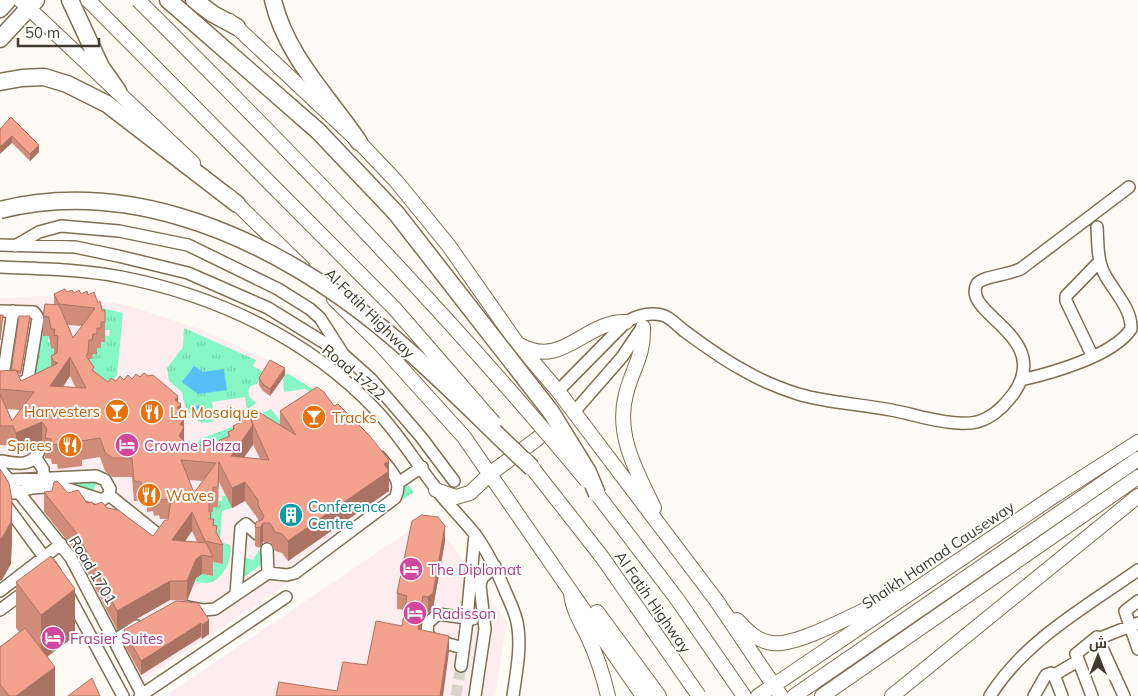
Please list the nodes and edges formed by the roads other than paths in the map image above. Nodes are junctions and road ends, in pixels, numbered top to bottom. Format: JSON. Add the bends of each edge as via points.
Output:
{"nodes":[{"id":1,"x":8,"y":0,"type":"edge"},
{"id":2,"x":70,"y":0,"type":"edge"},
{"id":3,"x":88,"y":0,"type":"edge"},
{"id":4,"x":138,"y":0,"type":"edge"},
{"id":5,"x":168,"y":0,"type":"edge"},
{"id":6,"x":194,"y":0,"type":"edge"},
{"id":7,"x":207,"y":0,"type":"edge"},
{"id":8,"x":273,"y":0,"type":"edge"},
{"id":9,"x":28,"y":3,"type":"edge"},
{"id":10,"x":0,"y":9,"type":"edge"},
{"id":11,"x":237,"y":27,"type":"junction"},
{"id":12,"x":0,"y":39,"type":"edge"},
{"id":13,"x":0,"y":82,"type":"edge"},
{"id":14,"x":118,"y":91,"type":"junction"},
{"id":15,"x":359,"y":142,"type":"junction"},
{"id":16,"x":1128,"y":187,"type":"dead end"},
{"id":17,"x":237,"y":204,"type":"junction"},
{"id":18,"x":0,"y":210,"type":"edge"},
{"id":19,"x":1097,"y":227,"type":"dead end"},
{"id":20,"x":0,"y":245,"type":"edge"},
{"id":21,"x":14,"y":246,"type":"junction"},
{"id":22,"x":1100,"y":261,"type":"junction"},
{"id":23,"x":0,"y":267,"type":"edge"},
{"id":24,"x":0,"y":311,"type":"edge"},
{"id":25,"x":13,"y":311,"type":"junction"},
{"id":26,"x":645,"y":321,"type":"junction"},
{"id":27,"x":626,"y":322,"type":"junction"},
{"id":28,"x":517,"y":343,"type":"junction"},
{"id":29,"x":344,"y":355,"type":"junction"},
{"id":30,"x":1092,"y":355,"type":"junction"},
{"id":31,"x":371,"y":379,"type":"junction"},
{"id":32,"x":1021,"y":380,"type":"junction"},
{"id":33,"x":1,"y":383,"type":"edge"},
{"id":34,"x":358,"y":391,"type":"junction"},
{"id":35,"x":562,"y":396,"type":"junction"},
{"id":36,"x":574,"y":412,"type":"junction"},
{"id":37,"x":1138,"y":442,"type":"edge"},
{"id":38,"x":370,"y":445,"type":"edge"},
{"id":39,"x":1138,"y":459,"type":"edge"},
{"id":40,"x":1,"y":465,"type":"edge"},
{"id":41,"x":422,"y":467,"type":"junction"},
{"id":42,"x":532,"y":468,"type":"junction"},
{"id":43,"x":491,"y":473,"type":"junction"},
{"id":44,"x":1138,"y":477,"type":"edge"},
{"id":45,"x":5,"y":481,"type":"edge"},
{"id":46,"x":454,"y":481,"type":"dead end"},
{"id":47,"x":398,"y":483,"type":"junction"},
{"id":48,"x":45,"y":487,"type":"junction"},
{"id":49,"x":436,"y":490,"type":"junction"},
{"id":50,"x":19,"y":491,"type":"junction"},
{"id":51,"x":598,"y":494,"type":"junction"},
{"id":52,"x":109,"y":495,"type":"junction"},
{"id":53,"x":1138,"y":496,"type":"edge"},
{"id":54,"x":0,"y":497,"type":"edge"},
{"id":55,"x":155,"y":532,"type":"edge"},
{"id":56,"x":665,"y":532,"type":"junction"},
{"id":57,"x":257,"y":534,"type":"edge"},
{"id":58,"x":474,"y":534,"type":"junction"},
{"id":59,"x":61,"y":544,"type":"junction"},
{"id":60,"x":267,"y":549,"type":"dead end"},
{"id":61,"x":44,"y":557,"type":"junction"},
{"id":62,"x":71,"y":558,"type":"junction"},
{"id":63,"x":495,"y":566,"type":"junction"},
{"id":64,"x":1138,"y":570,"type":"edge"},
{"id":65,"x":268,"y":573,"type":"junction"},
{"id":66,"x":52,"y":579,"type":"junction"},
{"id":67,"x":570,"y":588,"type":"junction"},
{"id":68,"x":917,"y":588,"type":"junction"},
{"id":69,"x":0,"y":591,"type":"edge"},
{"id":70,"x":236,"y":594,"type":"junction"},
{"id":71,"x":286,"y":597,"type":"dead end"},
{"id":72,"x":716,"y":600,"type":"junction"},
{"id":73,"x":1138,"y":601,"type":"edge"},
{"id":74,"x":174,"y":607,"type":"edge"},
{"id":75,"x":0,"y":610,"type":"edge"},
{"id":76,"x":467,"y":618,"type":"junction"},
{"id":77,"x":149,"y":619,"type":"edge"},
{"id":78,"x":484,"y":621,"type":"junction"},
{"id":79,"x":1134,"y":625,"type":"edge"},
{"id":80,"x":1100,"y":638,"type":"junction"},
{"id":81,"x":115,"y":640,"type":"junction"},
{"id":82,"x":464,"y":648,"type":"junction"},
{"id":83,"x":1138,"y":649,"type":"edge"},
{"id":84,"x":1078,"y":661,"type":"junction"},
{"id":85,"x":461,"y":666,"type":"tunnel mouth"},
{"id":86,"x":1054,"y":675,"type":"junction"},
{"id":87,"x":777,"y":691,"type":"edge"},
{"id":88,"x":142,"y":695,"type":"edge"},
{"id":89,"x":123,"y":696,"type":"edge"},
{"id":90,"x":475,"y":696,"type":"edge"},
{"id":91,"x":513,"y":696,"type":"edge"},
{"id":92,"x":608,"y":696,"type":"edge"},
{"id":93,"x":643,"y":696,"type":"edge"},
{"id":94,"x":659,"y":696,"type":"edge"},
{"id":95,"x":699,"y":696,"type":"edge"},
{"id":96,"x":744,"y":696,"type":"edge"},
{"id":97,"x":758,"y":696,"type":"edge"},
{"id":98,"x":794,"y":696,"type":"edge"},
{"id":99,"x":822,"y":696,"type":"edge"},
{"id":100,"x":892,"y":696,"type":"edge"},
{"id":101,"x":990,"y":696,"type":"edge"},
{"id":102,"x":1034,"y":696,"type":"edge"},
{"id":103,"x":1062,"y":696,"type":"edge"},
{"id":104,"x":1092,"y":696,"type":"edge"},
{"id":105,"x":1124,"y":696,"type":"edge"}],
"edges":[{"from":1,"to":10,"type":"highway"},
{"from":2,"to":14,"type":"highway","via":[[101,68]]},
{"from":3,"to":42,"type":"main road","name":"Al Fatih Highway","bridge":true,"via":[[420,336]]},
{"from":4,"to":51,"type":"main road","name":"Al Fatih Highway","bridge":true,"via":[[269,130],[395,263],[514,392]]},
{"from":5,"to":51,"type":"highway","bridge":true,"via":[[318,130],[396,213],[551,412]]},
{"from":6,"to":11,"type":"highway"},
{"from":7,"to":11,"type":"main road"},
{"from":8,"to":15,"type":"highway","via":[[290,46]]},
{"from":9,"to":12,"type":"highway"},
{"from":9,"to":14,"type":"main road","name":"Al Fatih Highway"},
{"from":11,"to":15,"type":"main road"},
{"from":13,"to":17,"type":"highway","via":[[44,77],[67,84],[107,104]]},
{"from":14,"to":17,"type":"main road","name":"Al Fatih Highway"},
{"from":15,"to":28,"type":"main road","via":[[449,246]]},
{"from":16,"to":32,"type":"street","via":[[1022,268],[1006,275],[987,277],[977,285],[980,304],[1005,328],[1022,354],[1024,368]]},
{"from":17,"to":43,"type":"main road","name":"Al Fatih Highway","via":[[379,343],[464,436]]},
{"from":18,"to":42,"type":"highway","bridge":true,"via":[[52,201],[141,206],[184,216],[266,250],[341,297],[393,339]]},
{"from":19,"to":22,"type":"street"},
{"from":20,"to":21,"type":"street"},
{"from":21,"to":29,"type":"street","via":[[75,248],[188,273],[268,308]]},
{"from":21,"to":29,"type":"street","via":[[39,232],[61,226],[119,231],[188,245],[278,289],[310,309],[320,318]]},
{"from":22,"to":30,"type":"street","via":[[1066,296]]},
{"from":22,"to":30,"type":"street","via":[[1127,309],[1131,329],[1126,336]]},
{"from":23,"to":34,"type":"street","name":"Road 1722","via":[[120,277],[201,300],[281,335]]},
{"from":24,"to":25,"type":"street"},
{"from":25,"to":33,"type":"street"},
{"from":25,"to":33,"type":"street","via":[[36,313],[37,328],[28,378],[24,382]]},
{"from":26,"to":27,"type":"street","via":[[636,316]]},
{"from":26,"to":32,"type":"street","via":[[667,317],[723,358],[780,388],[820,399],[949,423],[976,422],[993,415],[1007,402]]},
{"from":26,"to":36,"type":"street","via":[[622,357]]},
{"from":26,"to":56,"type":"main road","via":[[642,350],[626,397],[624,431],[629,454]]},
{"from":27,"to":28,"type":"main road","via":[[600,326],[566,347],[552,351],[538,351]]},
{"from":27,"to":35,"type":"street"},
{"from":28,"to":35,"type":"main road"},
{"from":29,"to":31,"type":"street"},
{"from":30,"to":32,"type":"street"},
{"from":31,"to":34,"type":"street"},
{"from":31,"to":46,"type":"street"},
{"from":34,"to":41,"type":"street","name":"Road 1722"},
{"from":35,"to":36,"type":"main road"},
{"from":35,"to":43,"type":"main road","via":[[558,416],[545,433]]},
{"from":36,"to":56,"type":"main road"},
{"from":37,"to":68,"type":"main road","name":"Shaikh Hamad Causeway"},
{"from":38,"to":47,"type":"street"},
{"from":39,"to":98,"type":"main road"},
{"from":40,"to":45,"type":"street","name":"Road 1701"},
{"from":40,"to":48,"type":"street","via":[[22,464],[38,454]]},
{"from":41,"to":47,"type":"street"},
{"from":41,"to":49,"type":"street","name":"Road 1722"},
{"from":42,"to":95,"type":"main road","name":"Al Fatih Highway","bridge":true,"via":[[602,557]]},
{"from":43,"to":49,"type":"main road","via":[[477,488],[463,496],[450,496]]},
{"from":43,"to":67,"type":"main road","name":"Al Fatih Highway"},
{"from":44,"to":99,"type":"main road"},
{"from":45,"to":48,"type":"street"},
{"from":45,"to":50,"type":"street","name":"Road 1701"},
{"from":47,"to":65,"type":"street","via":[[394,498],[295,573]]},
{"from":48,"to":50,"type":"street"},
{"from":48,"to":52,"type":"street","via":[[77,490],[96,500]]},
{"from":48,"to":52,"type":"street","via":[[96,476],[109,484]]},
{"from":49,"to":58,"type":"street","name":"Road 1722"},
{"from":50,"to":54,"type":"street"},
{"from":50,"to":59,"type":"street","name":"Road 1701"},
{"from":51,"to":96,"type":"main road","name":"Al Fatih Highway"},
{"from":52,"to":55,"type":"street"},
{"from":53,"to":100,"type":"main road"},
{"from":54,"to":61,"type":"street"},
{"from":56,"to":72,"type":"main road"},
{"from":57,"to":70,"type":"street","via":[[246,524],[242,526]]},
{"from":58,"to":63,"type":"street","name":"Road 1722"},
{"from":58,"to":76,"type":"street"},
{"from":59,"to":61,"type":"street"},
{"from":59,"to":62,"type":"street","name":"Road 1701"},
{"from":60,"to":65,"type":"street"},
{"from":61,"to":66,"type":"street"},
{"from":61,"to":69,"type":"street"},
{"from":62,"to":66,"type":"street"},
{"from":62,"to":81,"type":"street","name":"Road 1701"},
{"from":63,"to":78,"type":"street","via":[[482,578],[480,585]]},
{"from":63,"to":91,"type":"street","name":"Road 1722","via":[[518,628],[518,664]]},
{"from":64,"to":101,"type":"street","via":[[1041,640],[1003,678]]},
{"from":65,"to":70,"type":"street"},
{"from":66,"to":75,"type":"street"},
{"from":66,"to":89,"type":"street"},
{"from":67,"to":92,"type":"main road","via":[[573,609],[599,663]]},
{"from":67,"to":93,"type":"main road","name":"Al Fatih Highway"},
{"from":67,"to":94,"type":"main road","via":[[587,599]]},
{"from":68,"to":72,"type":"main road","via":[[803,637],[778,643],[753,636]]},
{"from":68,"to":87,"type":"main road","name":"Shaikh Hamad Causeway"},
{"from":70,"to":74,"type":"street","via":[[216,608]]},
{"from":71,"to":88,"type":"street"},
{"from":72,"to":87,"type":"main road"},
{"from":73,"to":79,"type":"street","via":[[1125,612]]},
{"from":76,"to":78,"type":"street"},
{"from":76,"to":82,"type":"street"},
{"from":76,"to":82,"type":"street","via":[[438,614],[430,619],[427,627],[435,642]]},
{"from":77,"to":81,"type":"street","via":[[132,625]]},
{"from":78,"to":90,"type":"street","via":[[485,640]]},
{"from":79,"to":80,"type":"street"},
{"from":79,"to":83,"type":"street"},
{"from":80,"to":84,"type":"street","via":[[1095,637],[1077,652]]},
{"from":80,"to":105,"type":"street"},
{"from":81,"to":88,"type":"street","name":"Road 1701"},
{"from":82,"to":85,"type":"street"},
{"from":84,"to":86,"type":"street"},
{"from":84,"to":104,"type":"street"},
{"from":86,"to":102,"type":"street","via":[[1046,674]]},
{"from":86,"to":103,"type":"street"},
{"from":87,"to":97,"type":"main road","name":"Shaikh Hamad Causeway"}]}
